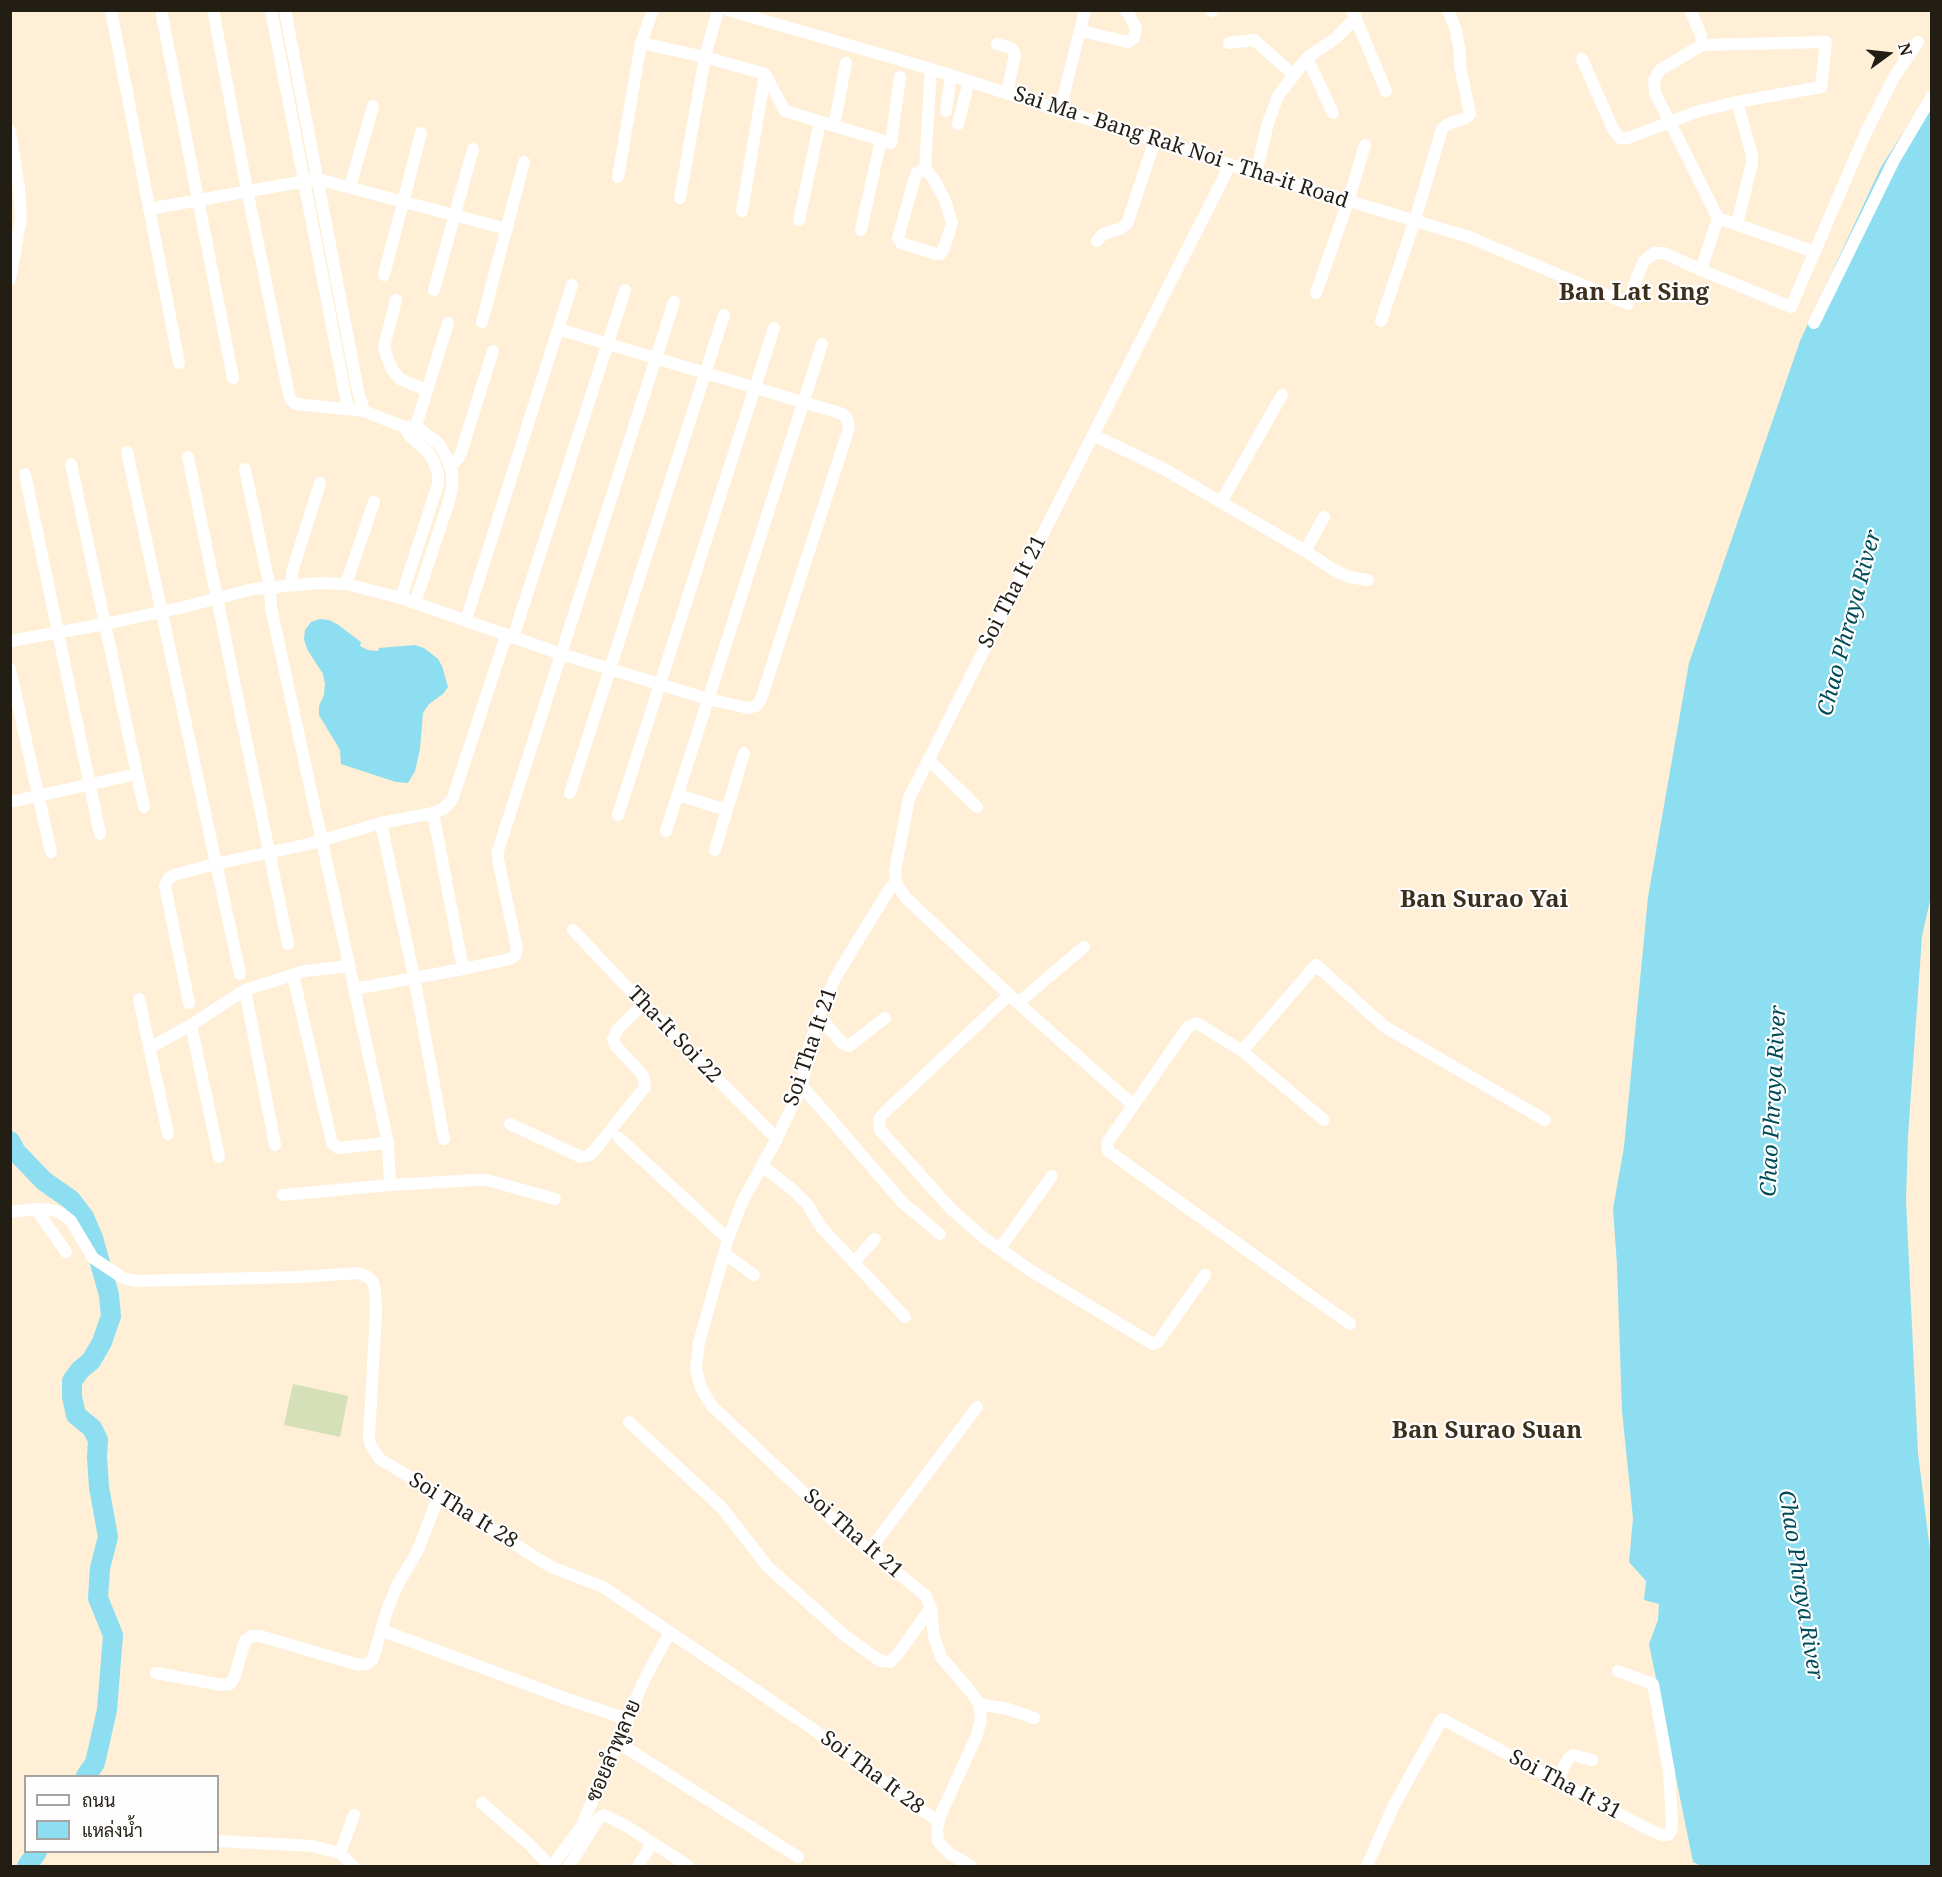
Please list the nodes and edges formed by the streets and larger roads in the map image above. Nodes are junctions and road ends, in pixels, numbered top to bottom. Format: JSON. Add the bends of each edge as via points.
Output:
{"nodes":[{"id":1,"x":111,"y":10,"type":"edge"},
{"id":2,"x":161,"y":10,"type":"edge"},
{"id":3,"x":213,"y":10,"type":"edge"},
{"id":4,"x":271,"y":10,"type":"edge"},
{"id":5,"x":285,"y":10,"type":"edge"},
{"id":6,"x":653,"y":10,"type":"edge"},
{"id":7,"x":718,"y":10,"type":"edge"},
{"id":8,"x":728,"y":10,"type":"edge"},
{"id":9,"x":1085,"y":10,"type":"edge"},
{"id":10,"x":1126,"y":10,"type":"edge"},
{"id":11,"x":1448,"y":10,"type":"edge"},
{"id":12,"x":1690,"y":10,"type":"edge"},
{"id":13,"x":1354,"y":14,"type":"edge"},
{"id":14,"x":1081,"y":31,"type":"junction"},
{"id":15,"x":1918,"y":42,"type":"dead end"},
{"id":16,"x":641,"y":43,"type":"junction"},
{"id":17,"x":1229,"y":43,"type":"dead end"},
{"id":18,"x":997,"y":44,"type":"dead end"},
{"id":19,"x":1702,"y":45,"type":"junction"},
{"id":20,"x":705,"y":57,"type":"junction"},
{"id":21,"x":1307,"y":58,"type":"junction"},
{"id":22,"x":1582,"y":59,"type":"dead end"},
{"id":23,"x":846,"y":63,"type":"dead end"},
{"id":24,"x":931,"y":69,"type":"junction"},
{"id":25,"x":765,"y":74,"type":"junction"},
{"id":26,"x":951,"y":75,"type":"junction"},
{"id":27,"x":1294,"y":75,"type":"junction"},
{"id":28,"x":900,"y":77,"type":"dead end"},
{"id":29,"x":969,"y":81,"type":"junction"},
{"id":30,"x":1386,"y":91,"type":"dead end"},
{"id":31,"x":1006,"y":93,"type":"junction"},
{"id":32,"x":1932,"y":96,"type":"edge"},
{"id":33,"x":1737,"y":102,"type":"junction"},
{"id":34,"x":373,"y":106,"type":"dead end"},
{"id":35,"x":1060,"y":110,"type":"junction"},
{"id":36,"x":946,"y":111,"type":"dead end"},
{"id":37,"x":1333,"y":113,"type":"dead end"},
{"id":38,"x":820,"y":122,"type":"junction"},
{"id":39,"x":1670,"y":122,"type":"junction"},
{"id":40,"x":958,"y":124,"type":"dead end"},
{"id":41,"x":834,"y":126,"type":"junction"},
{"id":42,"x":10,"y":131,"type":"edge"},
{"id":43,"x":421,"y":133,"type":"dead end"},
{"id":44,"x":881,"y":140,"type":"junction"},
{"id":45,"x":1155,"y":140,"type":"junction"},
{"id":46,"x":1365,"y":145,"type":"dead end"},
{"id":47,"x":473,"y":149,"type":"dead end"},
{"id":48,"x":524,"y":162,"type":"dead end"},
{"id":49,"x":1230,"y":165,"type":"junction"},
{"id":50,"x":925,"y":168,"type":"junction"},
{"id":51,"x":1256,"y":173,"type":"junction"},
{"id":52,"x":618,"y":177,"type":"dead end"},
{"id":53,"x":318,"y":179,"type":"junction"},
{"id":54,"x":304,"y":180,"type":"junction"},
{"id":55,"x":350,"y":187,"type":"junction"},
{"id":56,"x":247,"y":190,"type":"junction"},
{"id":57,"x":680,"y":198,"type":"dead end"},
{"id":58,"x":198,"y":200,"type":"junction"},
{"id":59,"x":403,"y":201,"type":"junction"},
{"id":60,"x":1348,"y":202,"type":"junction"},
{"id":61,"x":149,"y":209,"type":"junction"},
{"id":62,"x":742,"y":211,"type":"dead end"},
{"id":63,"x":454,"y":215,"type":"junction"},
{"id":64,"x":1718,"y":218,"type":"junction"},
{"id":65,"x":799,"y":220,"type":"dead end"},
{"id":66,"x":1415,"y":220,"type":"junction"},
{"id":67,"x":1737,"y":224,"type":"junction"},
{"id":68,"x":507,"y":229,"type":"junction"},
{"id":69,"x":861,"y":230,"type":"dead end"},
{"id":70,"x":1097,"y":241,"type":"dead end"},
{"id":71,"x":1815,"y":252,"type":"junction"},
{"id":72,"x":12,"y":257,"type":"edge"},
{"id":73,"x":1701,"y":270,"type":"junction"},
{"id":74,"x":384,"y":275,"type":"dead end"},
{"id":75,"x":10,"y":279,"type":"edge"},
{"id":76,"x":572,"y":285,"type":"dead end"},
{"id":77,"x":434,"y":290,"type":"dead end"},
{"id":78,"x":625,"y":290,"type":"dead end"},
{"id":79,"x":1316,"y":293,"type":"dead end"},
{"id":80,"x":396,"y":300,"type":"dead end"},
{"id":81,"x":674,"y":302,"type":"dead end"},
{"id":82,"x":724,"y":315,"type":"dead end"},
{"id":83,"x":1381,"y":321,"type":"dead end"},
{"id":84,"x":345,"y":322,"type":"junction"},
{"id":85,"x":483,"y":322,"type":"dead end"},
{"id":86,"x":448,"y":323,"type":"dead end"},
{"id":87,"x":1814,"y":323,"type":"dead end"},
{"id":88,"x":332,"y":326,"type":"junction"},
{"id":89,"x":774,"y":328,"type":"dead end"},
{"id":90,"x":558,"y":329,"type":"junction"},
{"id":91,"x":608,"y":344,"type":"junction"},
{"id":92,"x":822,"y":344,"type":"dead end"},
{"id":93,"x":493,"y":351,"type":"dead end"},
{"id":94,"x":656,"y":358,"type":"junction"},
{"id":95,"x":179,"y":363,"type":"dead end"},
{"id":96,"x":705,"y":374,"type":"junction"},
{"id":97,"x":232,"y":378,"type":"dead end"},
{"id":98,"x":755,"y":388,"type":"junction"},
{"id":99,"x":426,"y":390,"type":"junction"},
{"id":100,"x":1282,"y":395,"type":"dead end"},
{"id":101,"x":803,"y":403,"type":"junction"},
{"id":102,"x":348,"y":409,"type":"junction"},
{"id":103,"x":364,"y":411,"type":"junction"},
{"id":104,"x":410,"y":430,"type":"junction"},
{"id":105,"x":1093,"y":435,"type":"junction"},
{"id":106,"x":127,"y":452,"type":"dead end"},
{"id":107,"x":188,"y":458,"type":"dead end"},
{"id":108,"x":71,"y":464,"type":"dead end"},
{"id":109,"x":450,"y":467,"type":"junction"},
{"id":110,"x":245,"y":469,"type":"dead end"},
{"id":111,"x":25,"y":474,"type":"dead end"},
{"id":112,"x":320,"y":483,"type":"dead end"},
{"id":113,"x":374,"y":502,"type":"dead end"},
{"id":114,"x":1221,"y":502,"type":"junction"},
{"id":115,"x":1324,"y":517,"type":"dead end"},
{"id":116,"x":1305,"y":551,"type":"junction"},
{"id":117,"x":1368,"y":580,"type":"dead end"},
{"id":118,"x":346,"y":584,"type":"junction"},
{"id":119,"x":292,"y":585,"type":"junction"},
{"id":120,"x":270,"y":588,"type":"junction"},
{"id":121,"x":401,"y":598,"type":"junction"},
{"id":122,"x":216,"y":599,"type":"junction"},
{"id":123,"x":415,"y":603,"type":"junction"},
{"id":124,"x":161,"y":611,"type":"junction"},
{"id":125,"x":466,"y":620,"type":"junction"},
{"id":126,"x":105,"y":624,"type":"junction"},
{"id":127,"x":58,"y":632,"type":"junction"},
{"id":128,"x":509,"y":637,"type":"junction"},
{"id":129,"x":10,"y":641,"type":"edge"},
{"id":130,"x":561,"y":654,"type":"junction"},
{"id":131,"x":10,"y":669,"type":"edge"},
{"id":132,"x":610,"y":669,"type":"junction"},
{"id":133,"x":660,"y":684,"type":"junction"},
{"id":134,"x":708,"y":699,"type":"junction"},
{"id":135,"x":744,"y":753,"type":"dead end"},
{"id":136,"x":928,"y":759,"type":"junction"},
{"id":137,"x":137,"y":774,"type":"junction"},
{"id":138,"x":89,"y":784,"type":"junction"},
{"id":139,"x":570,"y":793,"type":"dead end"},
{"id":140,"x":678,"y":795,"type":"junction"},
{"id":141,"x":39,"y":796,"type":"junction"},
{"id":142,"x":10,"y":802,"type":"edge"},
{"id":143,"x":144,"y":807,"type":"dead end"},
{"id":144,"x":977,"y":807,"type":"dead end"},
{"id":145,"x":727,"y":810,"type":"junction"},
{"id":146,"x":433,"y":813,"type":"junction"},
{"id":147,"x":618,"y":815,"type":"dead end"},
{"id":148,"x":381,"y":823,"type":"junction"},
{"id":149,"x":666,"y":831,"type":"dead end"},
{"id":150,"x":100,"y":834,"type":"dead end"},
{"id":151,"x":321,"y":840,"type":"junction"},
{"id":152,"x":715,"y":849,"type":"dead end"},
{"id":153,"x":51,"y":852,"type":"dead end"},
{"id":154,"x":270,"y":853,"type":"junction"},
{"id":155,"x":216,"y":864,"type":"junction"},
{"id":156,"x":896,"y":883,"type":"junction"},
{"id":157,"x":573,"y":930,"type":"dead end"},
{"id":158,"x":288,"y":944,"type":"dead end"},
{"id":159,"x":1084,"y":947,"type":"dead end"},
{"id":160,"x":349,"y":966,"type":"junction"},
{"id":161,"x":463,"y":969,"type":"junction"},
{"id":162,"x":240,"y":974,"type":"dead end"},
{"id":163,"x":293,"y":975,"type":"junction"},
{"id":164,"x":414,"y":977,"type":"junction"},
{"id":165,"x":355,"y":988,"type":"junction"},
{"id":166,"x":245,"y":990,"type":"junction"},
{"id":167,"x":139,"y":999,"type":"dead end"},
{"id":168,"x":1013,"y":999,"type":"junction"},
{"id":169,"x":189,"y":1003,"type":"dead end"},
{"id":170,"x":643,"y":1004,"type":"junction"},
{"id":171,"x":819,"y":1016,"type":"junction"},
{"id":172,"x":885,"y":1018,"type":"dead end"},
{"id":173,"x":191,"y":1025,"type":"junction"},
{"id":174,"x":149,"y":1048,"type":"junction"},
{"id":175,"x":1242,"y":1051,"type":"junction"},
{"id":176,"x":802,"y":1086,"type":"junction"},
{"id":177,"x":1132,"y":1104,"type":"junction"},
{"id":178,"x":1324,"y":1120,"type":"dead end"},
{"id":179,"x":1545,"y":1120,"type":"dead end"},
{"id":180,"x":510,"y":1124,"type":"dead end"},
{"id":181,"x":168,"y":1134,"type":"dead end"},
{"id":182,"x":619,"y":1138,"type":"dead end"},
{"id":183,"x":777,"y":1138,"type":"junction"},
{"id":184,"x":444,"y":1139,"type":"dead end"},
{"id":185,"x":388,"y":1143,"type":"junction"},
{"id":186,"x":275,"y":1144,"type":"dead end"},
{"id":187,"x":219,"y":1157,"type":"dead end"},
{"id":188,"x":762,"y":1166,"type":"junction"},
{"id":189,"x":1052,"y":1176,"type":"dead end"},
{"id":190,"x":390,"y":1185,"type":"junction"},
{"id":191,"x":283,"y":1195,"type":"dead end"},
{"id":192,"x":555,"y":1199,"type":"dead end"},
{"id":193,"x":36,"y":1209,"type":"junction"},
{"id":194,"x":10,"y":1212,"type":"edge"},
{"id":195,"x":940,"y":1234,"type":"dead end"},
{"id":196,"x":728,"y":1239,"type":"junction"},
{"id":197,"x":876,"y":1239,"type":"dead end"},
{"id":198,"x":1000,"y":1248,"type":"junction"},
{"id":199,"x":66,"y":1252,"type":"dead end"},
{"id":200,"x":724,"y":1253,"type":"junction"},
{"id":201,"x":854,"y":1262,"type":"junction"},
{"id":202,"x":754,"y":1275,"type":"dead end"},
{"id":203,"x":1205,"y":1275,"type":"dead end"},
{"id":204,"x":905,"y":1317,"type":"dead end"},
{"id":205,"x":1350,"y":1324,"type":"dead end"},
{"id":206,"x":977,"y":1407,"type":"dead end"},
{"id":207,"x":629,"y":1422,"type":"dead end"},
{"id":208,"x":440,"y":1495,"type":"junction"},
{"id":209,"x":869,"y":1551,"type":"junction"},
{"id":210,"x":931,"y":1608,"type":"junction"},
{"id":211,"x":381,"y":1630,"type":"junction"},
{"id":212,"x":670,"y":1632,"type":"junction"},
{"id":213,"x":1618,"y":1671,"type":"dead end"},
{"id":214,"x":156,"y":1674,"type":"dead end"},
{"id":215,"x":979,"y":1704,"type":"junction"},
{"id":216,"x":1034,"y":1718,"type":"dead end"},
{"id":217,"x":627,"y":1719,"type":"junction"},
{"id":218,"x":617,"y":1742,"type":"junction"},
{"id":219,"x":1592,"y":1760,"type":"dead end"},
{"id":220,"x":1557,"y":1781,"type":"junction"},
{"id":221,"x":482,"y":1803,"type":"dead end"},
{"id":222,"x":354,"y":1815,"type":"dead end"},
{"id":223,"x":939,"y":1821,"type":"junction"},
{"id":224,"x":219,"y":1841,"type":"edge"},
{"id":225,"x":652,"y":1843,"type":"junction"},
{"id":226,"x":340,"y":1853,"type":"junction"},
{"id":227,"x":798,"y":1857,"type":"dead end"},
{"id":228,"x":353,"y":1866,"type":"edge"},
{"id":229,"x":551,"y":1866,"type":"edge"},
{"id":230,"x":569,"y":1866,"type":"edge"},
{"id":231,"x":638,"y":1866,"type":"edge"},
{"id":232,"x":688,"y":1866,"type":"edge"},
{"id":233,"x":971,"y":1866,"type":"edge"},
{"id":234,"x":1367,"y":1866,"type":"edge"}],
"edges":[{"from":1,"to":61,"type":"street"},
{"from":2,"to":58,"type":"street"},
{"from":3,"to":56,"type":"street"},
{"from":4,"to":54,"type":"street"},
{"from":5,"to":53,"type":"street"},
{"from":6,"to":16,"type":"street"},
{"from":7,"to":20,"type":"street"},
{"from":8,"to":24,"type":"street","name":"Sai Ma - Bang Rak Noi - Tha-it Road"},
{"from":9,"to":14,"type":"street"},
{"from":10,"to":14,"type":"street","via":[[1136,28],[1134,38],[1128,42]]},
{"from":11,"to":66,"type":"street","via":[[1456,30],[1470,114],[1442,129]]},
{"from":12,"to":19,"type":"street"},
{"from":13,"to":21,"type":"street","via":[[1336,38]]},
{"from":13,"to":30,"type":"street"},
{"from":14,"to":35,"type":"street"},
{"from":15,"to":71,"type":"street","via":[[1893,77],[1866,130]]},
{"from":16,"to":20,"type":"street"},
{"from":16,"to":52,"type":"street"},
{"from":17,"to":27,"type":"street","via":[[1254,40]]},
{"from":18,"to":31,"type":"street","via":[[1011,48],[1015,54]]},
{"from":19,"to":33,"type":"street","via":[[1826,42],[1821,87]]},
{"from":19,"to":39,"type":"street","via":[[1660,70],[1654,80],[1655,93]]},
{"from":20,"to":25,"type":"street"},
{"from":20,"to":57,"type":"street"},
{"from":21,"to":27,"type":"street"},
{"from":21,"to":37,"type":"street"},
{"from":22,"to":39,"type":"street","via":[[1620,138]]},
{"from":23,"to":41,"type":"street"},
{"from":24,"to":26,"type":"street","name":"Sai Ma - Bang Rak Noi - Tha-it Road"},
{"from":24,"to":50,"type":"street"},
{"from":25,"to":38,"type":"street","via":[[785,111]]},
{"from":25,"to":62,"type":"street"},
{"from":26,"to":29,"type":"street","name":"Sai Ma - Bang Rak Noi - Tha-it Road"},
{"from":26,"to":36,"type":"street"},
{"from":27,"to":51,"type":"street","via":[[1278,96]]},
{"from":28,"to":44,"type":"street","via":[[891,142]]},
{"from":29,"to":31,"type":"street","name":"Sai Ma - Bang Rak Noi - Tha-it Road"},
{"from":29,"to":40,"type":"street"},
{"from":31,"to":35,"type":"street","name":"Sai Ma - Bang Rak Noi - Tha-it Road"},
{"from":32,"to":87,"type":"street","via":[[1893,162]]},
{"from":33,"to":39,"type":"street"},
{"from":33,"to":67,"type":"street","via":[[1752,155]]},
{"from":34,"to":55,"type":"street"},
{"from":35,"to":45,"type":"street","name":"Sai Ma - Bang Rak Noi - Tha-it Road"},
{"from":38,"to":41,"type":"street"},
{"from":38,"to":65,"type":"street"},
{"from":39,"to":64,"type":"street"},
{"from":41,"to":44,"type":"street"},
{"from":42,"to":72,"type":"street","via":[[21,218]]},
{"from":43,"to":59,"type":"street"},
{"from":44,"to":69,"type":"street"},
{"from":45,"to":49,"type":"street","name":"Sai Ma - Bang Rak Noi - Tha-it Road"},
{"from":45,"to":70,"type":"street","via":[[1127,224],[1103,234]]},
{"from":46,"to":60,"type":"street"},
{"from":47,"to":63,"type":"street"},
{"from":48,"to":68,"type":"street"},
{"from":49,"to":51,"type":"street","name":"Sai Ma - Bang Rak Noi - Tha-it Road"},
{"from":49,"to":105,"type":"street","name":"Soi Tha It 21"},
{"from":50,"to":50,"type":"street","via":[[945,200],[952,223],[940,254],[901,243],[898,238],[916,174]]},
{"from":51,"to":60,"type":"street","name":"Sai Ma - Bang Rak Noi - Tha-it Road"},
{"from":53,"to":54,"type":"street"},
{"from":53,"to":55,"type":"street"},
{"from":53,"to":84,"type":"street"},
{"from":54,"to":56,"type":"street"},
{"from":54,"to":88,"type":"street"},
{"from":55,"to":59,"type":"street"},
{"from":56,"to":58,"type":"street"},
{"from":56,"to":102,"type":"street","via":[[291,400],[296,404]]},
{"from":58,"to":61,"type":"street"},
{"from":58,"to":97,"type":"street"},
{"from":59,"to":63,"type":"street"},
{"from":59,"to":74,"type":"street"},
{"from":60,"to":66,"type":"street","name":"Sai Ma - Bang Rak Noi - Tha-it Road"},
{"from":60,"to":79,"type":"street"},
{"from":61,"to":95,"type":"street"},
{"from":63,"to":68,"type":"street"},
{"from":63,"to":77,"type":"street"},
{"from":64,"to":67,"type":"street"},
{"from":64,"to":73,"type":"street"},
{"from":66,"to":73,"type":"street","name":"Sai Ma - Bang Rak Noi - Tha-it Road","via":[[1468,237],[1628,304],[1644,261],[1654,254],[1664,253]]},
{"from":66,"to":83,"type":"street"},
{"from":67,"to":71,"type":"street"},
{"from":68,"to":85,"type":"street"},
{"from":71,"to":73,"type":"street","via":[[1791,307]]},
{"from":72,"to":75,"type":"street"},
{"from":76,"to":90,"type":"street"},
{"from":78,"to":91,"type":"street"},
{"from":80,"to":99,"type":"street","via":[[384,347],[387,357],[400,379]]},
{"from":81,"to":94,"type":"street"},
{"from":82,"to":96,"type":"street"},
{"from":84,"to":88,"type":"street"},
{"from":84,"to":103,"type":"street"},
{"from":86,"to":99,"type":"street"},
{"from":88,"to":102,"type":"street"},
{"from":89,"to":98,"type":"street"},
{"from":90,"to":91,"type":"street"},
{"from":90,"to":125,"type":"street"},
{"from":91,"to":94,"type":"street"},
{"from":91,"to":128,"type":"street"},
{"from":92,"to":101,"type":"street"},
{"from":93,"to":109,"type":"street","via":[[460,456]]},
{"from":94,"to":96,"type":"street"},
{"from":94,"to":130,"type":"street"},
{"from":96,"to":98,"type":"street"},
{"from":96,"to":132,"type":"street"},
{"from":98,"to":101,"type":"street"},
{"from":98,"to":133,"type":"street"},
{"from":99,"to":104,"type":"street"},
{"from":100,"to":114,"type":"street"},
{"from":101,"to":134,"type":"street"},
{"from":101,"to":134,"type":"street","via":[[843,414],[849,428],[846,440],[761,699],[748,708]]},
{"from":102,"to":103,"type":"street"},
{"from":103,"to":104,"type":"street"},
{"from":104,"to":109,"type":"street","via":[[439,444]]},
{"from":104,"to":121,"type":"street","via":[[434,462],[438,484]]},
{"from":105,"to":114,"type":"street"},
{"from":105,"to":136,"type":"street","name":"Soi Tha It 21"},
{"from":106,"to":124,"type":"street"},
{"from":107,"to":122,"type":"street"},
{"from":108,"to":126,"type":"street"},
{"from":109,"to":123,"type":"street","via":[[449,501]]},
{"from":110,"to":120,"type":"street"},
{"from":111,"to":127,"type":"street"},
{"from":112,"to":119,"type":"street","via":[[292,572]]},
{"from":113,"to":118,"type":"street"},
{"from":114,"to":116,"type":"street"},
{"from":115,"to":116,"type":"street"},
{"from":116,"to":117,"type":"street","via":[[1349,577]]},
{"from":118,"to":119,"type":"street"},
{"from":118,"to":121,"type":"street"},
{"from":119,"to":120,"type":"street"},
{"from":120,"to":122,"type":"street"},
{"from":120,"to":151,"type":"street"},
{"from":121,"to":123,"type":"street"},
{"from":122,"to":124,"type":"street"},
{"from":122,"to":154,"type":"street"},
{"from":123,"to":125,"type":"street"},
{"from":124,"to":126,"type":"street"},
{"from":124,"to":155,"type":"street"},
{"from":125,"to":128,"type":"street"},
{"from":126,"to":127,"type":"street"},
{"from":126,"to":137,"type":"street"},
{"from":127,"to":129,"type":"street"},
{"from":127,"to":138,"type":"street"},
{"from":128,"to":130,"type":"street"},
{"from":128,"to":146,"type":"street","via":[[452,800]]},
{"from":130,"to":132,"type":"street"},
{"from":130,"to":161,"type":"street","via":[[498,851],[517,949],[510,959]]},
{"from":131,"to":141,"type":"street"},
{"from":132,"to":133,"type":"street"},
{"from":132,"to":139,"type":"street"},
{"from":133,"to":134,"type":"street"},
{"from":133,"to":147,"type":"street"},
{"from":134,"to":140,"type":"street"},
{"from":135,"to":145,"type":"street"},
{"from":136,"to":144,"type":"street"},
{"from":136,"to":156,"type":"street","name":"Soi Tha It 21","via":[[909,798]]},
{"from":137,"to":138,"type":"street"},
{"from":137,"to":143,"type":"street"},
{"from":138,"to":141,"type":"street"},
{"from":138,"to":150,"type":"street"},
{"from":140,"to":145,"type":"street"},
{"from":140,"to":149,"type":"street"},
{"from":141,"to":142,"type":"street"},
{"from":141,"to":153,"type":"street"},
{"from":145,"to":152,"type":"street"},
{"from":146,"to":148,"type":"street"},
{"from":146,"to":161,"type":"street"},
{"from":148,"to":151,"type":"street"},
{"from":148,"to":164,"type":"street"},
{"from":151,"to":154,"type":"street"},
{"from":151,"to":160,"type":"street"},
{"from":154,"to":155,"type":"street"},
{"from":154,"to":158,"type":"street"},
{"from":155,"to":162,"type":"street"},
{"from":155,"to":169,"type":"street","via":[[174,875],[165,886]]},
{"from":156,"to":168,"type":"street","via":[[906,898]]},
{"from":156,"to":171,"type":"street","name":"Soi Tha It 21","via":[[835,978]]},
{"from":157,"to":170,"type":"street","name":"Tha-It Soi 22"},
{"from":159,"to":168,"type":"street"},
{"from":160,"to":163,"type":"street"},
{"from":160,"to":165,"type":"street"},
{"from":161,"to":164,"type":"street"},
{"from":163,"to":166,"type":"street"},
{"from":163,"to":185,"type":"street","via":[[332,1143],[338,1148]]},
{"from":164,"to":165,"type":"street"},
{"from":164,"to":184,"type":"street"},
{"from":165,"to":185,"type":"street"},
{"from":166,"to":173,"type":"street"},
{"from":166,"to":186,"type":"street"},
{"from":167,"to":174,"type":"street"},
{"from":168,"to":177,"type":"street"},
{"from":168,"to":198,"type":"street","via":[[879,1119],[880,1130],[951,1209]]},
{"from":170,"to":180,"type":"street","via":[[613,1039],[641,1073],[645,1087],[594,1151],[581,1157]]},
{"from":170,"to":183,"type":"street","name":"Tha-It Soi 22"},
{"from":171,"to":172,"type":"street","via":[[849,1046]]},
{"from":171,"to":176,"type":"street","name":"Soi Tha It 21"},
{"from":173,"to":174,"type":"street"},
{"from":173,"to":187,"type":"street"},
{"from":174,"to":181,"type":"street"},
{"from":175,"to":177,"type":"street","via":[[1197,1023],[1188,1027]]},
{"from":175,"to":178,"type":"street"},
{"from":175,"to":179,"type":"street","via":[[1316,965],[1385,1028]]},
{"from":176,"to":183,"type":"street","name":"Soi Tha It 21"},
{"from":176,"to":195,"type":"street","via":[[903,1203]]},
{"from":177,"to":205,"type":"street","via":[[1107,1143],[1108,1150]]},
{"from":182,"to":196,"type":"street"},
{"from":183,"to":188,"type":"street","name":"Soi Tha It 21"},
{"from":185,"to":190,"type":"street"},
{"from":188,"to":196,"type":"street","name":"Soi Tha It 21"},
{"from":188,"to":201,"type":"street","via":[[807,1204],[821,1227]]},
{"from":189,"to":198,"type":"street"},
{"from":190,"to":191,"type":"street"},
{"from":190,"to":192,"type":"street","via":[[487,1180]]},
{"from":193,"to":194,"type":"street"},
{"from":193,"to":199,"type":"street"},
{"from":193,"to":208,"type":"street","name":"Soi Tha It 28","via":[[52,1210],[67,1217],[93,1258],[123,1278],[136,1281],[359,1273],[368,1277],[373,1282],[376,1302],[371,1446],[380,1459]]},
{"from":196,"to":200,"type":"street","name":"Soi Tha It 21"},
{"from":197,"to":201,"type":"street"},
{"from":198,"to":203,"type":"street","via":[[1153,1344]]},
{"from":200,"to":202,"type":"street"},
{"from":200,"to":209,"type":"street","name":"Soi Tha It 21","via":[[699,1343],[696,1366],[700,1386],[711,1405]]},
{"from":201,"to":204,"type":"street"},
{"from":206,"to":209,"type":"street"},
{"from":207,"to":210,"type":"street","via":[[722,1508],[768,1567],[876,1658],[890,1662]]},
{"from":208,"to":211,"type":"street"},
{"from":208,"to":212,"type":"street","name":"Soi Tha It 28","via":[[541,1561],[603,1587]]},
{"from":209,"to":210,"type":"street","name":"Soi Tha It 21","via":[[925,1596]]},
{"from":210,"to":215,"type":"street","via":[[941,1657]]},
{"from":211,"to":214,"type":"street","via":[[373,1659],[367,1664],[252,1636],[245,1641],[230,1684]]},
{"from":211,"to":217,"type":"street"},
{"from":212,"to":217,"type":"street","name":"ซอยลำพูลาย"},
{"from":212,"to":223,"type":"street","name":"Soi Tha It 28"},
{"from":213,"to":220,"type":"street","name":"Soi Tha It 31","via":[[1653,1684],[1669,1772],[1671,1831],[1662,1835]]},
{"from":215,"to":216,"type":"street"},
{"from":215,"to":223,"type":"street","via":[[981,1720],[977,1735]]},
{"from":217,"to":218,"type":"street","name":"ซอยลำพูลาย"},
{"from":218,"to":227,"type":"street"},
{"from":218,"to":229,"type":"street","name":"ซอยลำพูลาย","via":[[581,1827]]},
{"from":219,"to":220,"type":"street","via":[[1573,1755]]},
{"from":220,"to":234,"type":"street","name":"Soi Tha It 31","via":[[1442,1719],[1394,1805]]},
{"from":221,"to":229,"type":"street"},
{"from":222,"to":226,"type":"street"},
{"from":223,"to":233,"type":"street","via":[[937,1836],[942,1846]]},
{"from":224,"to":226,"type":"street","via":[[312,1846]]},
{"from":225,"to":230,"type":"street","via":[[604,1815]]},
{"from":225,"to":231,"type":"street"},
{"from":225,"to":232,"type":"street"},
{"from":226,"to":228,"type":"street"}]}
